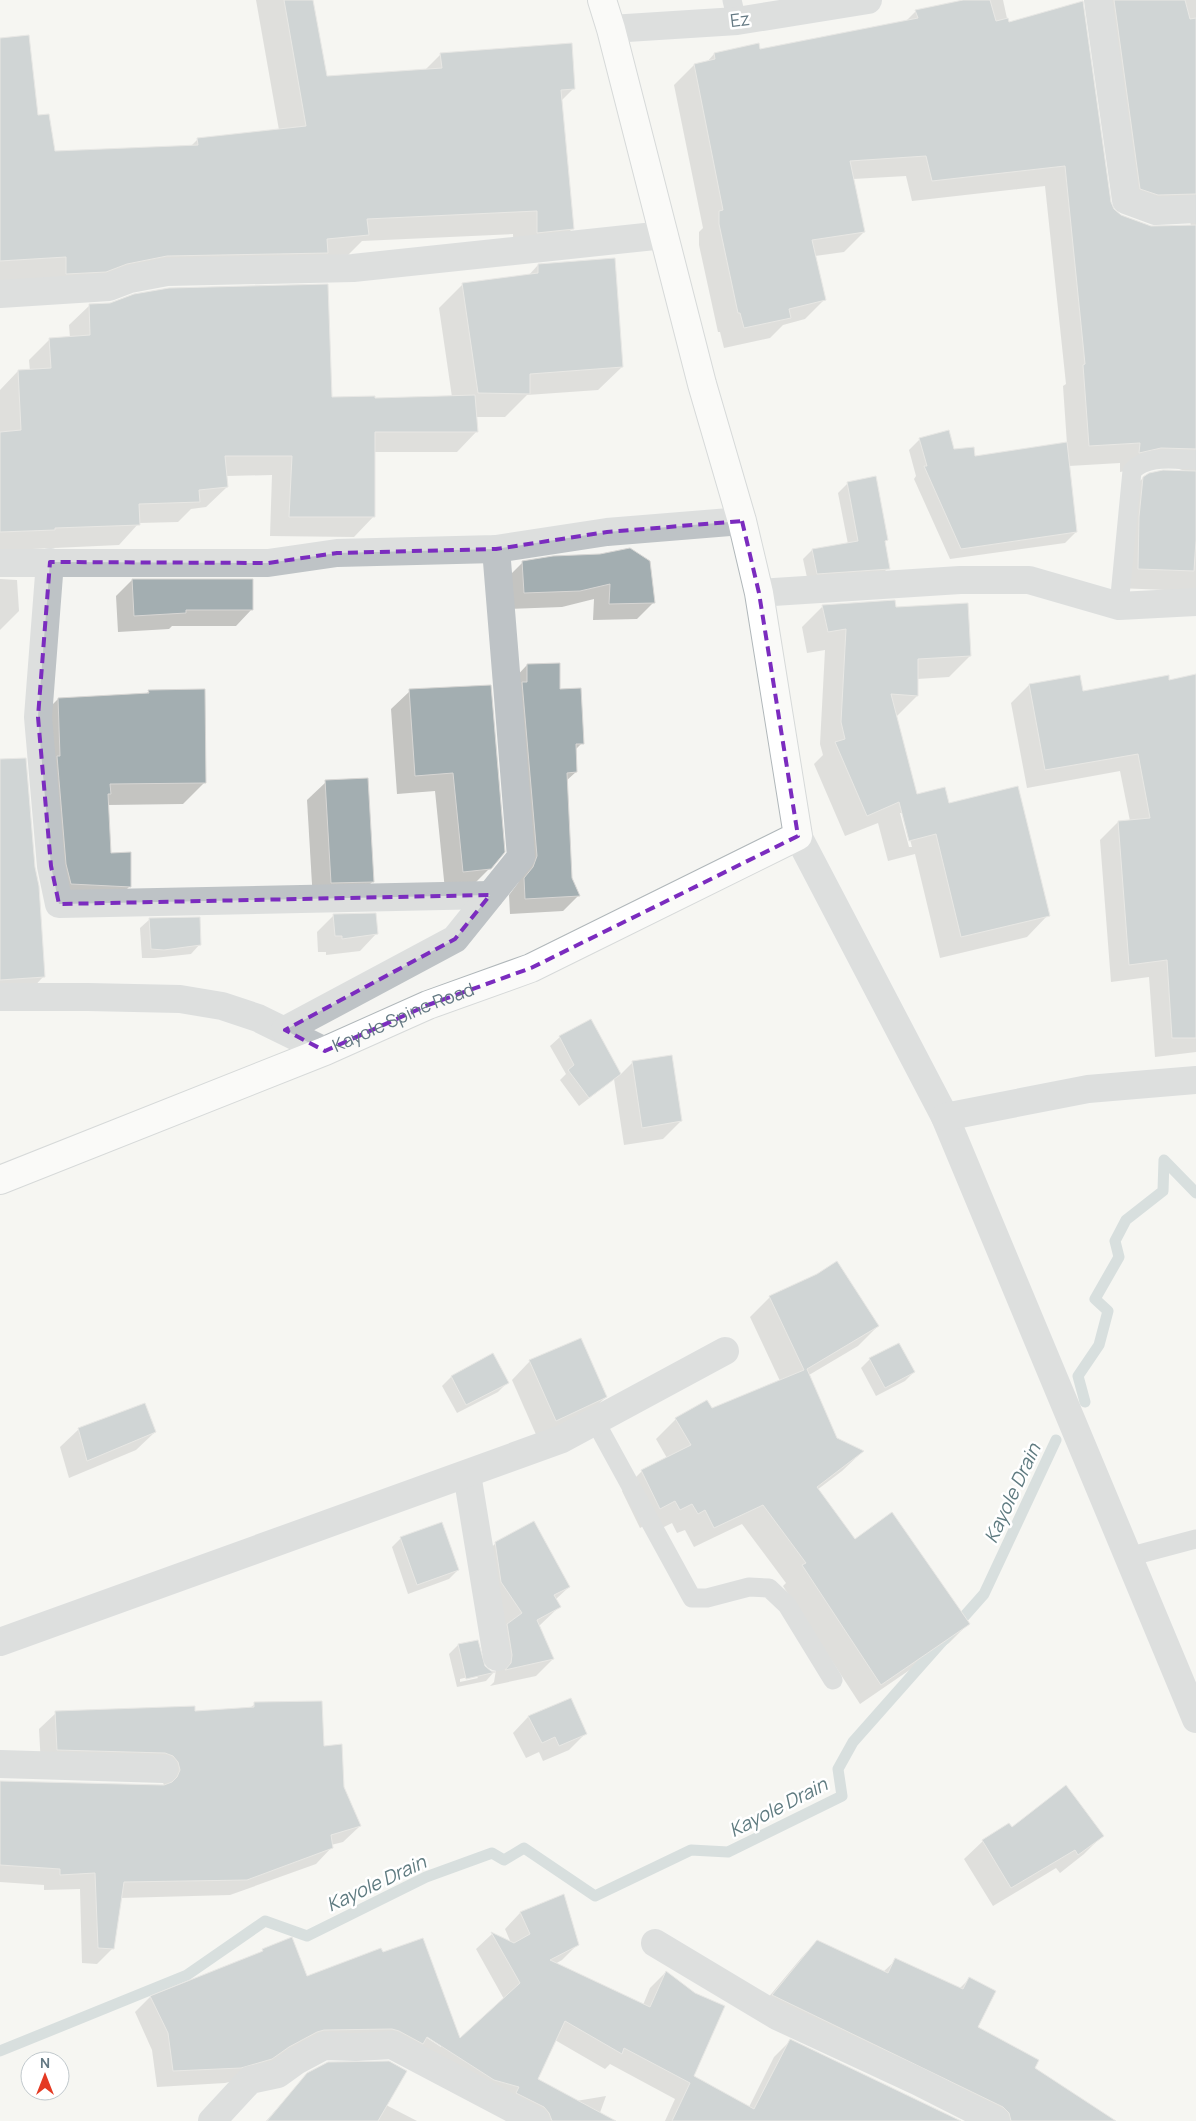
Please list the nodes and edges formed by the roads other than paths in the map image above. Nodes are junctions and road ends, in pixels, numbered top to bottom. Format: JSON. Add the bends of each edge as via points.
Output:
{"nodes":[{"id":1,"x":602,"y":0,"type":"edge"},
{"id":2,"x":861,"y":0,"type":"edge"},
{"id":3,"x":1098,"y":0,"type":"edge"},
{"id":4,"x":735,"y":11,"type":"edge"},
{"id":5,"x":611,"y":29,"type":"junction"},
{"id":6,"x":1196,"y":209,"type":"edge"},
{"id":7,"x":664,"y":235,"type":"junction"},
{"id":8,"x":0,"y":294,"type":"edge"},
{"id":9,"x":1196,"y":460,"type":"edge"},
{"id":10,"x":742,"y":521,"type":"junction"},
{"id":11,"x":496,"y":549,"type":"junction"},
{"id":12,"x":50,"y":562,"type":"junction"},
{"id":13,"x":0,"y":563,"type":"edge"},
{"id":14,"x":759,"y":593,"type":"junction"},
{"id":15,"x":1196,"y":602,"type":"edge"},
{"id":16,"x":1119,"y":606,"type":"junction"},
{"id":17,"x":798,"y":836,"type":"junction"},
{"id":18,"x":490,"y":895,"type":"junction"},
{"id":19,"x":0,"y":997,"type":"edge"},
{"id":20,"x":285,"y":1030,"type":"junction"},
{"id":21,"x":325,"y":1051,"type":"junction"},
{"id":22,"x":1196,"y":1080,"type":"edge"},
{"id":23,"x":945,"y":1117,"type":"junction"},
{"id":24,"x":0,"y":1180,"type":"edge"},
{"id":25,"x":725,"y":1352,"type":"dead end"},
{"id":26,"x":595,"y":1421,"type":"junction"},
{"id":27,"x":467,"y":1474,"type":"junction"},
{"id":28,"x":1196,"y":1539,"type":"edge"},
{"id":29,"x":1128,"y":1558,"type":"junction"},
{"id":30,"x":0,"y":1642,"type":"edge"},
{"id":31,"x":497,"y":1657,"type":"dead end"},
{"id":32,"x":833,"y":1680,"type":"dead end"},
{"id":33,"x":1196,"y":1719,"type":"edge"},
{"id":34,"x":0,"y":1764,"type":"edge"},
{"id":35,"x":164,"y":1769,"type":"dead end"},
{"id":36,"x":655,"y":1943,"type":"dead end"},
{"id":37,"x":212,"y":2121,"type":"edge"},
{"id":38,"x":536,"y":2121,"type":"edge"},
{"id":39,"x":996,"y":2121,"type":"edge"}],
"edges":[{"from":1,"to":5,"type":"main road"},
{"from":2,"to":4,"type":"street","name":"Ez"},
{"from":3,"to":6,"type":"street","via":[[1126,200],[1156,211]]},
{"from":4,"to":5,"type":"street","name":"Ez"},
{"from":5,"to":7,"type":"main road"},
{"from":7,"to":8,"type":"street","via":[[353,268],[167,272],[130,279],[110,287]]},
{"from":7,"to":10,"type":"main road","via":[[702,384]]},
{"from":9,"to":16,"type":"lane","via":[[1153,460],[1132,471]]},
{"from":10,"to":11,"type":"street","via":[[607,532]]},
{"from":10,"to":14,"type":"main road"},
{"from":11,"to":12,"type":"street","via":[[337,553],[268,563]]},
{"from":11,"to":18,"type":"street","via":[[521,857]]},
{"from":12,"to":13,"type":"street"},
{"from":12,"to":18,"type":"street","via":[[38,717],[51,866],[59,904]]},
{"from":14,"to":16,"type":"street","via":[[960,580],[1028,580]]},
{"from":14,"to":17,"type":"main road"},
{"from":15,"to":16,"type":"street"},
{"from":17,"to":21,"type":"main road","name":"Kayole Spine Road","via":[[531,968],[428,1005]]},
{"from":17,"to":23,"type":"street"},
{"from":18,"to":20,"type":"street","via":[[455,939]]},
{"from":19,"to":20,"type":"street","via":[[180,999],[222,1006]]},
{"from":20,"to":21,"type":"street"},
{"from":21,"to":24,"type":"main road","name":"Kayole Spine Road"},
{"from":22,"to":23,"type":"street","via":[[1088,1089]]},
{"from":23,"to":29,"type":"street"},
{"from":25,"to":26,"type":"street"},
{"from":26,"to":27,"type":"street","via":[[562,1439]]},
{"from":26,"to":32,"type":"lane","via":[[692,1598],[707,1598],[750,1587],[769,1588],[787,1604]]},
{"from":27,"to":30,"type":"street"},
{"from":27,"to":31,"type":"street"},
{"from":28,"to":29,"type":"lane"},
{"from":29,"to":33,"type":"street"},
{"from":34,"to":35,"type":"street"},
{"from":36,"to":39,"type":"street","via":[[777,2016]]},
{"from":37,"to":38,"type":"street","via":[[250,2080],[278,2074],[324,2046],[392,2045]]}]}
